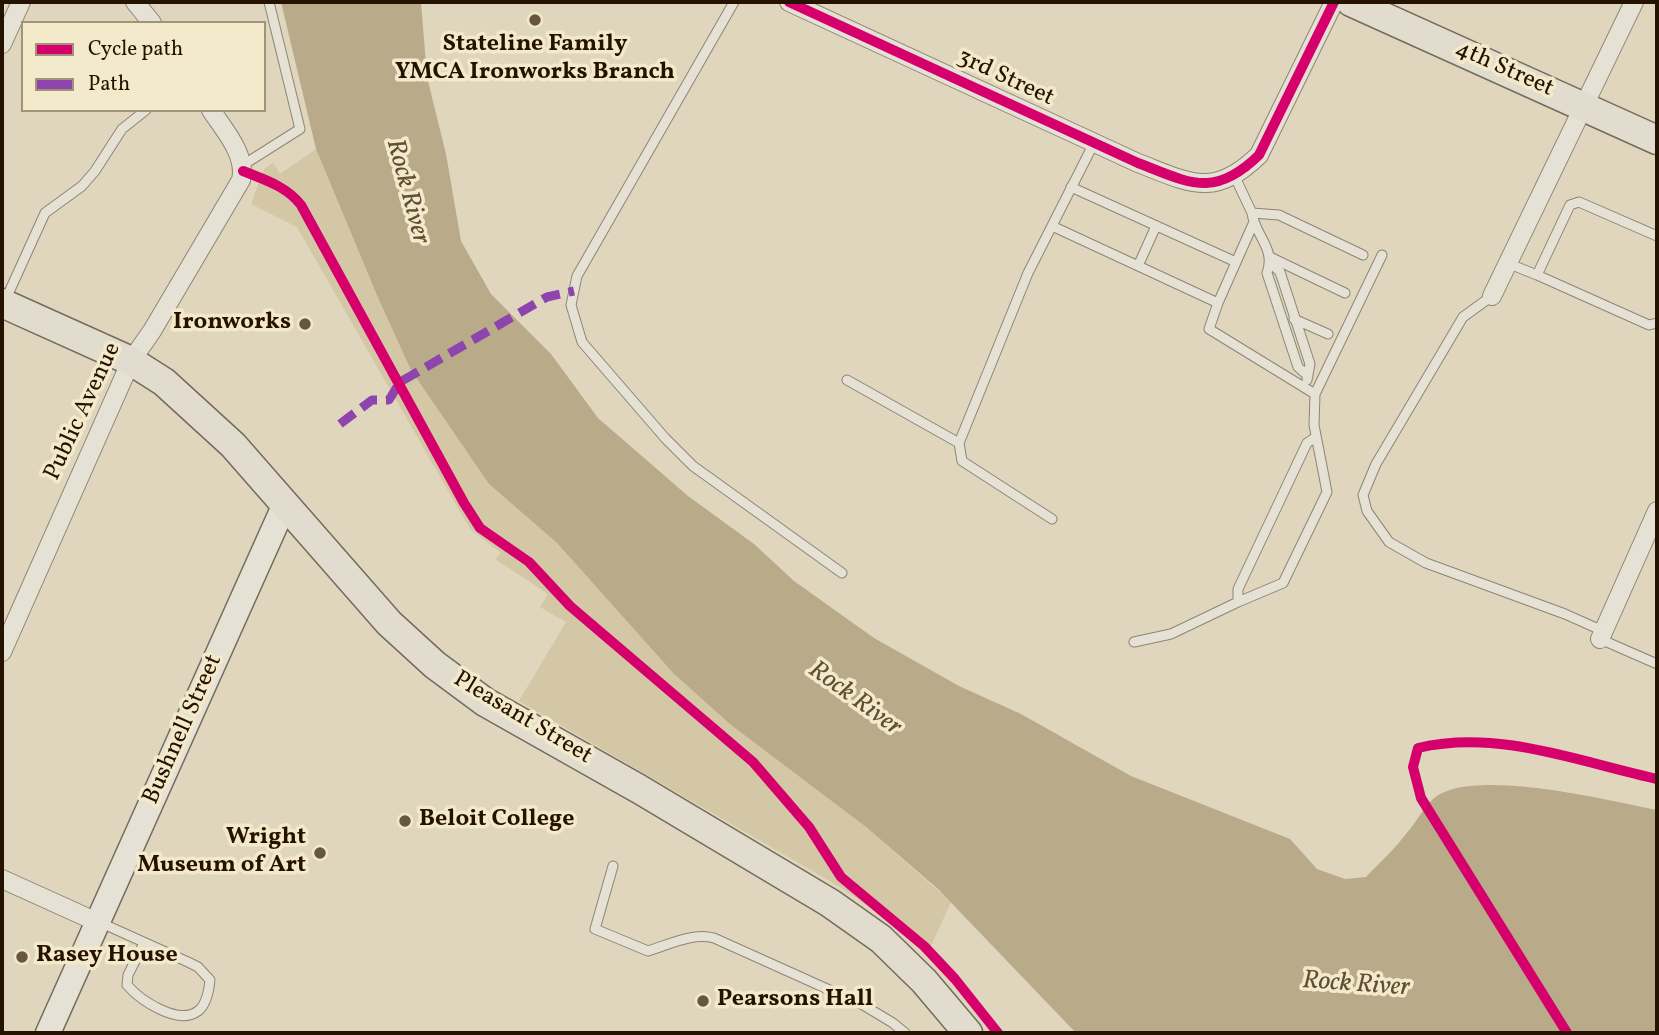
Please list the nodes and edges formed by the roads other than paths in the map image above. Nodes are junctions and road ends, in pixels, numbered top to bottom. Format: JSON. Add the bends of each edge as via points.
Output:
{"nodes":[{"id":1,"x":21,"y":2,"type":"edge"},
{"id":2,"x":135,"y":2,"type":"edge"},
{"id":3,"x":269,"y":2,"type":"edge"},
{"id":4,"x":734,"y":2,"type":"edge"},
{"id":5,"x":789,"y":2,"type":"edge"},
{"id":6,"x":1334,"y":2,"type":"edge"},
{"id":7,"x":1351,"y":2,"type":"edge"},
{"id":8,"x":1634,"y":2,"type":"edge"},
{"id":9,"x":150,"y":21,"type":"edge"},
{"id":10,"x":2,"y":44,"type":"edge"},
{"id":11,"x":1582,"y":105,"type":"junction"},
{"id":12,"x":143,"y":112,"type":"edge"},
{"id":13,"x":212,"y":112,"type":"edge"},
{"id":14,"x":1657,"y":140,"type":"edge"},
{"id":15,"x":1094,"y":143,"type":"junction"},
{"id":16,"x":243,"y":165,"type":"junction"},
{"id":17,"x":1234,"y":175,"type":"junction"},
{"id":18,"x":1071,"y":187,"type":"junction"},
{"id":19,"x":1252,"y":213,"type":"junction"},
{"id":20,"x":1253,"y":223,"type":"junction"},
{"id":21,"x":1052,"y":226,"type":"junction"},
{"id":22,"x":1156,"y":226,"type":"junction"},
{"id":23,"x":1657,"y":236,"type":"edge"},
{"id":24,"x":1363,"y":255,"type":"dead end"},
{"id":25,"x":1382,"y":255,"type":"dead end"},
{"id":26,"x":1270,"y":260,"type":"junction"},
{"id":27,"x":1236,"y":262,"type":"junction"},
{"id":28,"x":1507,"y":263,"type":"junction"},
{"id":29,"x":1138,"y":266,"type":"junction"},
{"id":30,"x":1537,"y":275,"type":"junction"},
{"id":31,"x":1285,"y":293,"type":"junction"},
{"id":32,"x":1345,"y":293,"type":"dead end"},
{"id":33,"x":1276,"y":296,"type":"junction"},
{"id":34,"x":1492,"y":296,"type":"joint"},
{"id":35,"x":1217,"y":303,"type":"junction"},
{"id":36,"x":3,"y":304,"type":"edge"},
{"id":37,"x":1294,"y":319,"type":"junction"},
{"id":38,"x":1657,"y":323,"type":"edge"},
{"id":39,"x":1328,"y":334,"type":"dead end"},
{"id":40,"x":131,"y":361,"type":"junction"},
{"id":41,"x":1308,"y":376,"type":"junction"},
{"id":42,"x":847,"y":380,"type":"dead end"},
{"id":43,"x":1305,"y":388,"type":"junction"},
{"id":44,"x":1315,"y":394,"type":"junction"},
{"id":45,"x":1316,"y":437,"type":"junction"},
{"id":46,"x":959,"y":443,"type":"junction"},
{"id":47,"x":285,"y":504,"type":"junction"},
{"id":48,"x":1657,"y":511,"type":"edge"},
{"id":49,"x":1052,"y":519,"type":"dead end"},
{"id":50,"x":842,"y":573,"type":"dead end"},
{"id":51,"x":1238,"y":602,"type":"junction"},
{"id":52,"x":1602,"y":635,"type":"junction"},
{"id":53,"x":1134,"y":642,"type":"dead end"},
{"id":54,"x":2,"y":652,"type":"edge"},
{"id":55,"x":1657,"y":664,"type":"edge"},
{"id":56,"x":613,"y":866,"type":"dead end"},
{"id":57,"x":2,"y":879,"type":"edge"},
{"id":58,"x":97,"y":922,"type":"junction"},
{"id":59,"x":144,"y":943,"type":"junction"},
{"id":60,"x":48,"y":1033,"type":"edge"},
{"id":61,"x":905,"y":1033,"type":"edge"},
{"id":62,"x":968,"y":1033,"type":"edge"}],
"edges":[{"from":1,"to":10,"type":"street"},
{"from":2,"to":9,"type":"street"},
{"from":3,"to":16,"type":"lane","via":[[300,129]]},
{"from":4,"to":50,"type":"lane","via":[[578,276],[571,305],[582,342],[693,466]]},
{"from":5,"to":15,"type":"street","name":"3rd Street"},
{"from":6,"to":17,"type":"street","via":[[1259,155]]},
{"from":7,"to":11,"type":"main road","name":"4th Street"},
{"from":8,"to":11,"type":"street"},
{"from":11,"to":14,"type":"main road","name":"4th Street"},
{"from":11,"to":28,"type":"street"},
{"from":12,"to":36,"type":"lane","via":[[122,129],[82,186],[40,219]]},
{"from":13,"to":16,"type":"street"},
{"from":15,"to":17,"type":"street","name":"3rd Street","via":[[1190,183],[1207,184]]},
{"from":15,"to":18,"type":"lane"},
{"from":16,"to":40,"type":"street","name":"Public Avenue","via":[[236,193]]},
{"from":17,"to":19,"type":"lane"},
{"from":18,"to":21,"type":"lane"},
{"from":18,"to":22,"type":"lane"},
{"from":19,"to":20,"type":"lane"},
{"from":19,"to":24,"type":"lane","via":[[1279,215]]},
{"from":20,"to":26,"type":"lane"},
{"from":20,"to":27,"type":"lane"},
{"from":21,"to":29,"type":"lane"},
{"from":21,"to":46,"type":"lane","via":[[1028,273]]},
{"from":22,"to":27,"type":"lane"},
{"from":22,"to":29,"type":"lane"},
{"from":23,"to":30,"type":"lane","via":[[1579,202],[1570,205]]},
{"from":25,"to":44,"type":"lane"},
{"from":26,"to":31,"type":"lane"},
{"from":26,"to":32,"type":"lane"},
{"from":26,"to":33,"type":"lane","via":[[1267,273]]},
{"from":27,"to":35,"type":"lane"},
{"from":28,"to":30,"type":"lane"},
{"from":28,"to":34,"type":"street"},
{"from":29,"to":35,"type":"lane"},
{"from":30,"to":38,"type":"lane","via":[[1649,325]]},
{"from":31,"to":33,"type":"lane"},
{"from":31,"to":37,"type":"lane"},
{"from":33,"to":41,"type":"lane","via":[[1298,367]]},
{"from":34,"to":52,"type":"lane","via":[[1463,317],[1376,464],[1363,495],[1367,511],[1389,542],[1426,563],[1565,614]]},
{"from":35,"to":43,"type":"lane","via":[[1209,329]]},
{"from":36,"to":40,"type":"main road","name":"Pleasant Street"},
{"from":37,"to":39,"type":"lane"},
{"from":37,"to":41,"type":"lane","via":[[1310,364]]},
{"from":40,"to":47,"type":"main road","name":"Pleasant Street","via":[[191,405]]},
{"from":40,"to":54,"type":"street","name":"Public Avenue"},
{"from":41,"to":43,"type":"lane"},
{"from":42,"to":46,"type":"lane"},
{"from":43,"to":44,"type":"lane"},
{"from":44,"to":45,"type":"lane"},
{"from":45,"to":51,"type":"lane","via":[[1307,443],[1238,589]]},
{"from":45,"to":51,"type":"lane","via":[[1327,492],[1283,583]]},
{"from":46,"to":49,"type":"lane","via":[[962,461]]},
{"from":47,"to":58,"type":"street","name":"Bushnell Street"},
{"from":47,"to":62,"type":"main road","name":"Pleasant Street","via":[[390,623],[435,665],[485,702],[830,903],[881,939]]},
{"from":48,"to":52,"type":"street"},
{"from":51,"to":53,"type":"lane","via":[[1171,634]]},
{"from":52,"to":55,"type":"lane"},
{"from":56,"to":61,"type":"lane","via":[[595,929],[648,951],[696,936],[714,938],[863,1005]]},
{"from":57,"to":58,"type":"street"},
{"from":58,"to":59,"type":"lane"},
{"from":58,"to":60,"type":"street","name":"Bushnell Street"},
{"from":59,"to":59,"type":"lane","via":[[127,985],[152,1006],[187,1015],[197,1012],[205,1002],[207,976],[198,967]]}]}
